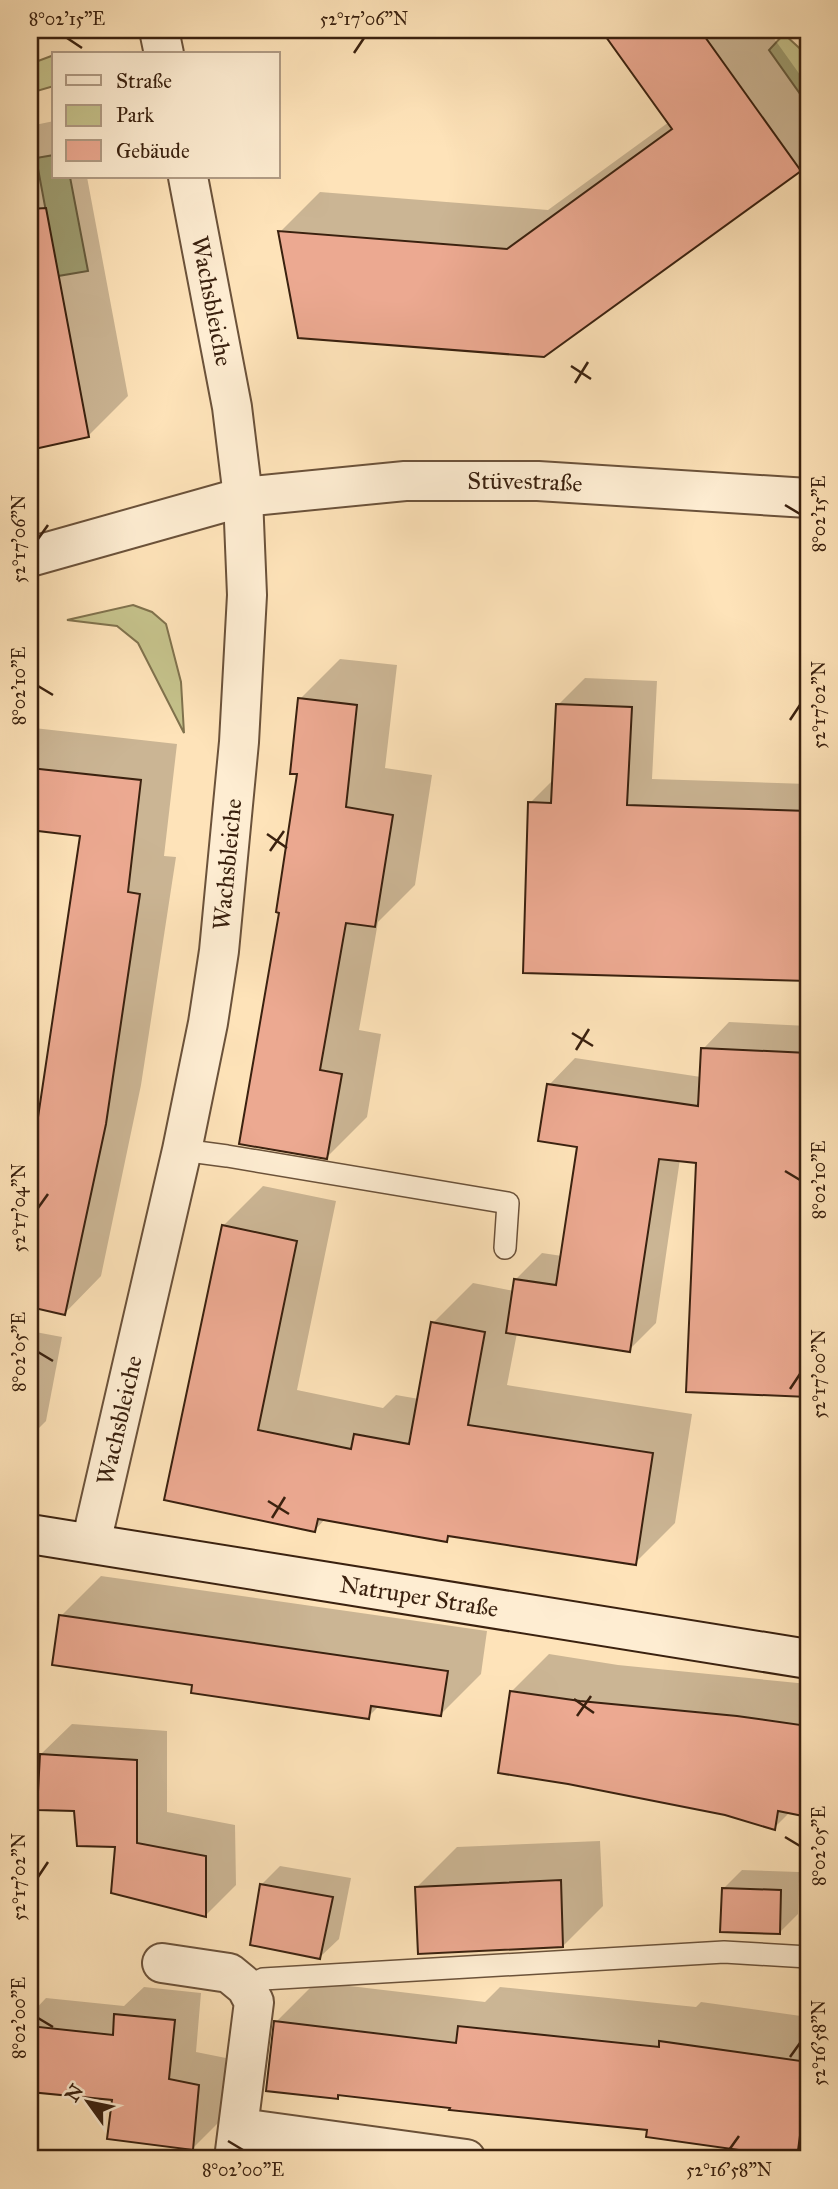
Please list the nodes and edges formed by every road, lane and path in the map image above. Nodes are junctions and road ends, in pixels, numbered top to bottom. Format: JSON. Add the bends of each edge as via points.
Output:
{"nodes":[{"id":1,"x":159,"y":30,"type":"edge"},
{"id":2,"x":164,"y":52,"type":"edge"},
{"id":3,"x":188,"y":178,"type":"edge"},
{"id":4,"x":243,"y":497,"type":"junction"},
{"id":5,"x":808,"y":498,"type":"edge"},
{"id":6,"x":30,"y":557,"type":"edge"},
{"id":7,"x":182,"y":1150,"type":"junction"},
{"id":8,"x":505,"y":1248,"type":"dead end"},
{"id":9,"x":30,"y":1534,"type":"edge"},
{"id":10,"x":91,"y":1543,"type":"junction"},
{"id":11,"x":808,"y":1659,"type":"edge"},
{"id":12,"x":808,"y":1957,"type":"edge"},
{"id":13,"x":162,"y":1964,"type":"dead end"},
{"id":14,"x":246,"y":1986,"type":"junction"},
{"id":15,"x":236,"y":2144,"type":"edge"},
{"id":16,"x":466,"y":2159,"type":"edge"}],
"edges":[{"from":1,"to":2,"type":"street"},
{"from":3,"to":4,"type":"street","name":"Wachsbleiche","via":[[232,407]]},
{"from":4,"to":5,"type":"street","name":"Stüvestraße","via":[[418,481],[538,481]]},
{"from":4,"to":6,"type":"street","name":"Stüvestraße"},
{"from":4,"to":7,"type":"street","name":"Wachsbleiche","via":[[247,596],[239,742],[219,951]]},
{"from":7,"to":8,"type":"lane","via":[[508,1203]]},
{"from":7,"to":10,"type":"street","name":"Wachsbleiche"},
{"from":9,"to":10,"type":"street","name":"Natruper Straße"},
{"from":10,"to":11,"type":"street","name":"Natruper Straße"},
{"from":12,"to":14,"type":"lane","via":[[711,1953],[263,1979]]},
{"from":13,"to":14,"type":"street","via":[[229,1973]]},
{"from":14,"to":15,"type":"street","via":[[254,2002]]},
{"from":15,"to":16,"type":"street"}]}
